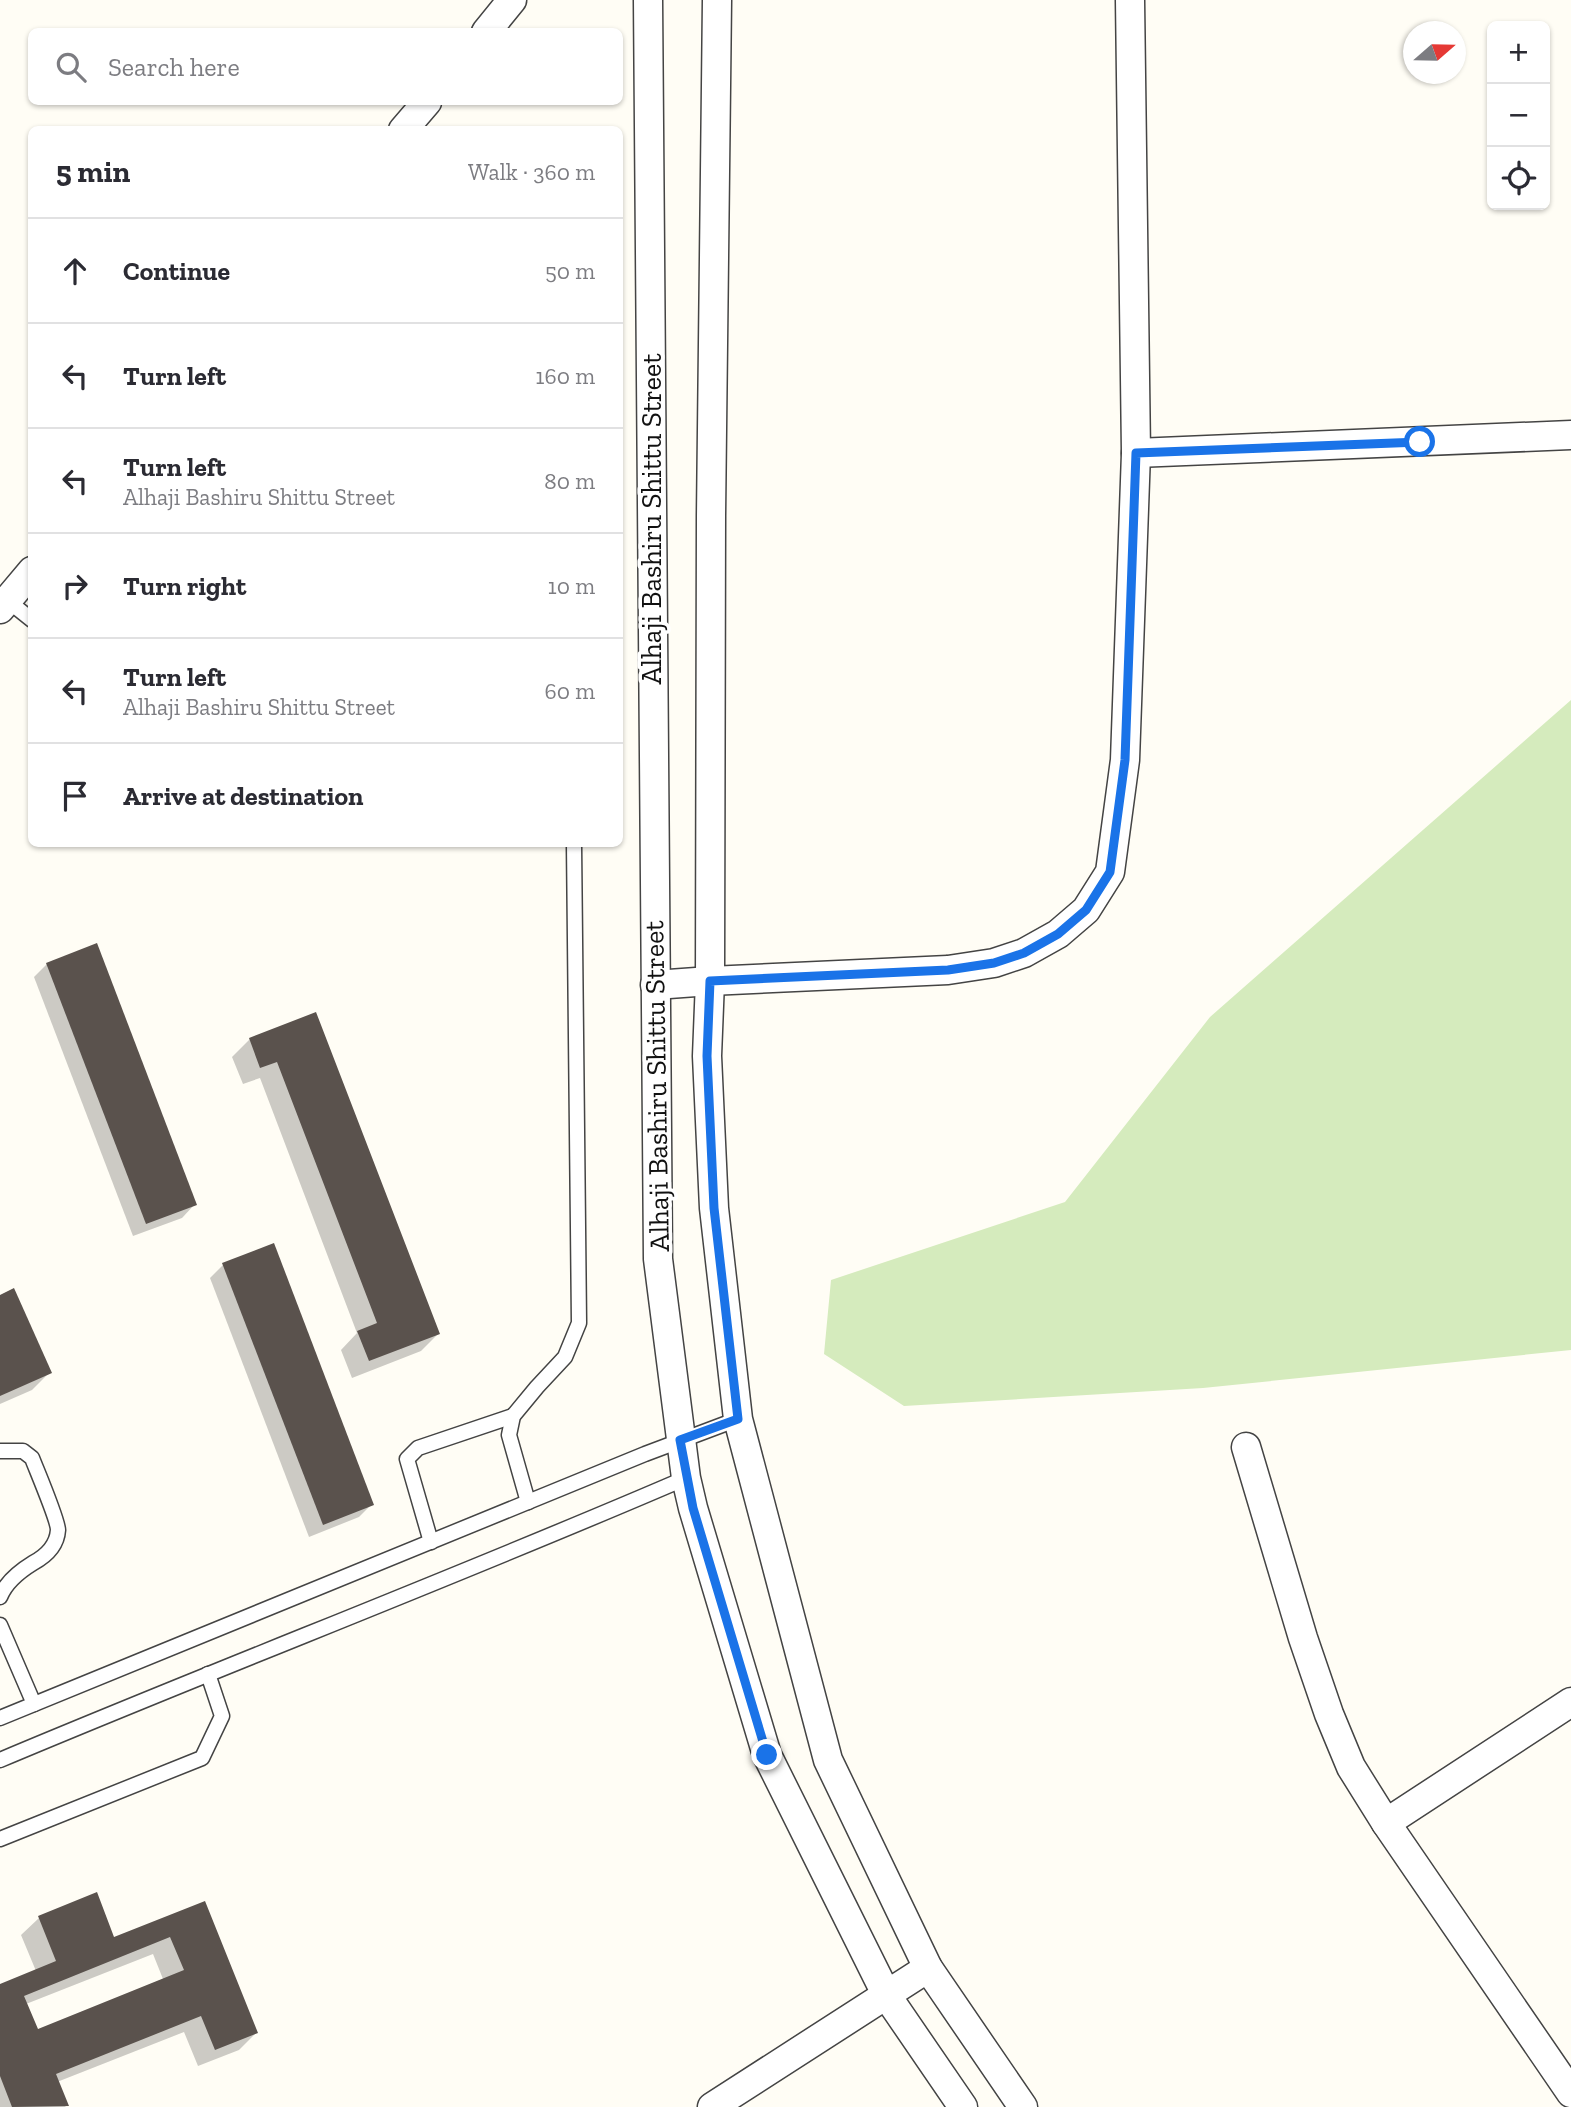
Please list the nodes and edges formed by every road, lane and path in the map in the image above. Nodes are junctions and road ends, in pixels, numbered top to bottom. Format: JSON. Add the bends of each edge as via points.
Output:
{"nodes":[{"id":1,"x":512,"y":0,"type":"edge"},
{"id":2,"x":648,"y":0,"type":"edge"},
{"id":3,"x":717,"y":0,"type":"edge"},
{"id":4,"x":1130,"y":0,"type":"edge"},
{"id":5,"x":489,"y":28,"type":"edge"},
{"id":6,"x":424,"y":105,"type":"edge"},
{"id":7,"x":406,"y":126,"type":"edge"},
{"id":8,"x":1571,"y":435,"type":"edge"},
{"id":9,"x":1136,"y":453,"type":"junction"},
{"id":10,"x":28,"y":576,"type":"edge"},
{"id":11,"x":4,"y":604,"type":"edge"},
{"id":12,"x":28,"y":618,"type":"edge"},
{"id":13,"x":574,"y":847,"type":"edge"},
{"id":14,"x":710,"y":981,"type":"junction"},
{"id":15,"x":654,"y":985,"type":"junction"},
{"id":16,"x":513,"y":1416,"type":"junction"},
{"id":17,"x":738,"y":1419,"type":"junction"},
{"id":18,"x":680,"y":1440,"type":"junction"},
{"id":19,"x":1246,"y":1447,"type":"dead end"},
{"id":20,"x":0,"y":1451,"type":"edge"},
{"id":21,"x":686,"y":1478,"type":"junction"},
{"id":22,"x":528,"y":1502,"type":"junction"},
{"id":23,"x":430,"y":1542,"type":"junction"},
{"id":24,"x":0,"y":1597,"type":"edge"},
{"id":25,"x":0,"y":1625,"type":"edge"},
{"id":26,"x":208,"y":1674,"type":"junction"},
{"id":27,"x":1571,"y":1702,"type":"edge"},
{"id":28,"x":34,"y":1704,"type":"junction"},
{"id":29,"x":0,"y":1718,"type":"edge"},
{"id":30,"x":0,"y":1760,"type":"edge"},
{"id":31,"x":1386,"y":1822,"type":"junction"},
{"id":32,"x":0,"y":1839,"type":"edge"},
{"id":33,"x":928,"y":1968,"type":"junction"},
{"id":34,"x":887,"y":1996,"type":"junction"},
{"id":35,"x":1571,"y":2093,"type":"edge"},
{"id":36,"x":712,"y":2107,"type":"edge"},
{"id":37,"x":963,"y":2107,"type":"edge"},
{"id":38,"x":1023,"y":2107,"type":"edge"}],
"edges":[{"from":1,"to":5,"type":"street"},
{"from":2,"to":15,"type":"street","name":"Alhaji Bashiru Shittu Street"},
{"from":3,"to":14,"type":"street","name":"Alhaji Bashiru Shittu Street"},
{"from":4,"to":9,"type":"street"},
{"from":6,"to":7,"type":"street"},
{"from":8,"to":9,"type":"street"},
{"from":9,"to":14,"type":"street","via":[[1125,760],[1110,872],[1086,910],[1058,934],[994,963],[948,970]]},
{"from":10,"to":11,"type":"street"},
{"from":11,"to":12,"type":"lane"},
{"from":13,"to":16,"type":"lane","via":[[579,1323],[565,1357]]},
{"from":14,"to":15,"type":"street"},
{"from":14,"to":17,"type":"street","name":"Alhaji Bashiru Shittu Street","via":[[707,1056],[714,1208]]},
{"from":15,"to":18,"type":"street","name":"Alhaji Bashiru Shittu Street","via":[[657,1259]]},
{"from":16,"to":22,"type":"lane","via":[[509,1435]]},
{"from":16,"to":23,"type":"lane","via":[[418,1448],[407,1459]]},
{"from":17,"to":18,"type":"lane"},
{"from":17,"to":33,"type":"street","name":"Alhaji Bashiru Shittu Street","via":[[828,1760]]},
{"from":18,"to":21,"type":"street","name":"Alhaji Bashiru Shittu Street"},
{"from":18,"to":22,"type":"lane"},
{"from":19,"to":31,"type":"street","via":[[1329,1714],[1351,1767]]},
{"from":20,"to":24,"type":"lane","via":[[23,1451],[33,1458],[58,1528],[53,1547],[18,1572]]},
{"from":21,"to":26,"type":"lane"},
{"from":21,"to":34,"type":"street","name":"Alhaji Bashiru Shittu Street","via":[[767,1755]]},
{"from":22,"to":23,"type":"lane"},
{"from":23,"to":28,"type":"lane"},
{"from":25,"to":28,"type":"lane"},
{"from":26,"to":30,"type":"lane"},
{"from":26,"to":32,"type":"lane","via":[[222,1716],[202,1758]]},
{"from":27,"to":31,"type":"street"},
{"from":28,"to":29,"type":"lane"},
{"from":31,"to":35,"type":"street"},
{"from":33,"to":34,"type":"street"},
{"from":33,"to":38,"type":"street","name":"Alhaji Bashiru Shittu Street"},
{"from":34,"to":36,"type":"street"},
{"from":34,"to":37,"type":"street","name":"Alhaji Bashiru Shittu Street"}]}
